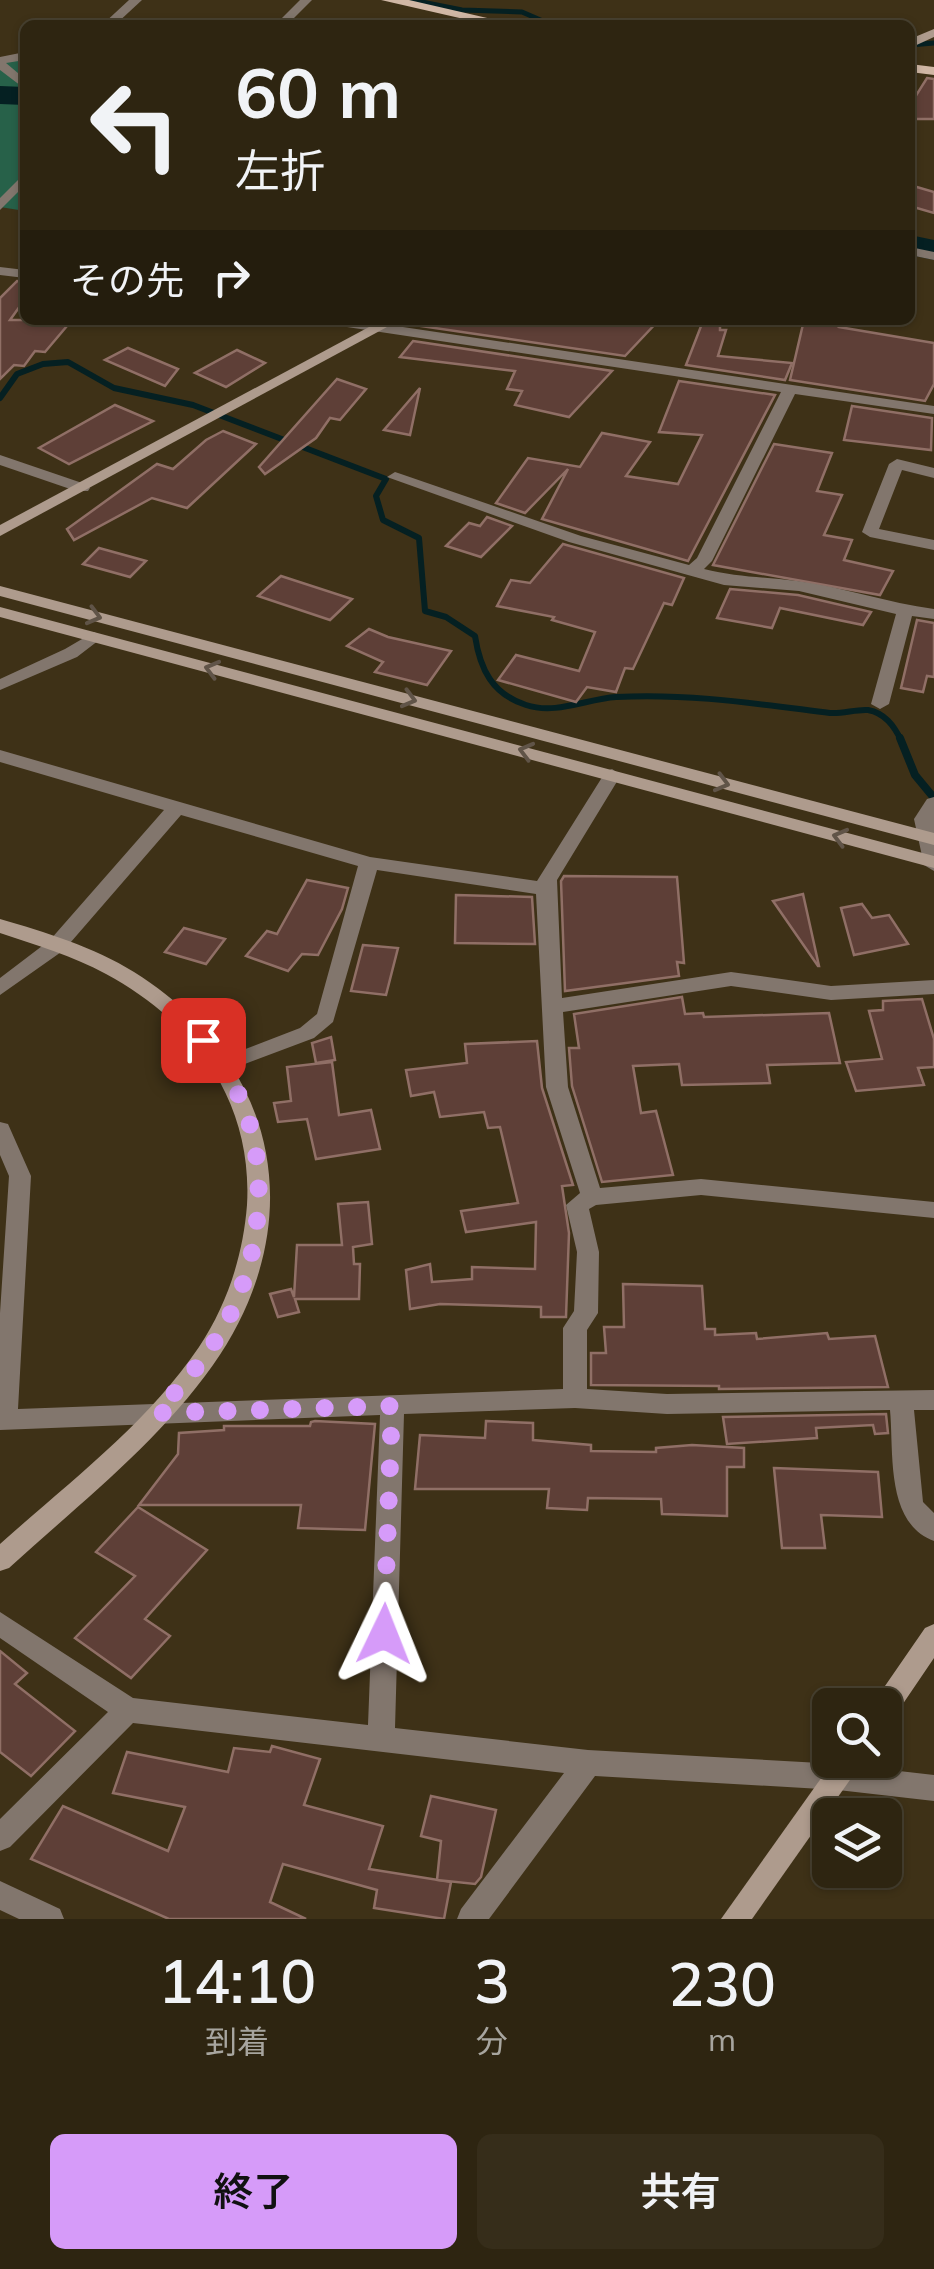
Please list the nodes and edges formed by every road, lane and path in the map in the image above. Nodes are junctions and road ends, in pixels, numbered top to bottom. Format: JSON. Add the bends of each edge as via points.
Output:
{"nodes":[{"id":1,"x":136,"y":0,"type":"edge"},
{"id":2,"x":306,"y":0,"type":"edge"},
{"id":3,"x":388,"y":0,"type":"edge"},
{"id":4,"x":114,"y":20,"type":"edge"},
{"id":5,"x":286,"y":20,"type":"edge"},
{"id":6,"x":486,"y":20,"type":"edge"},
{"id":7,"x":0,"y":63,"type":"edge"},
{"id":8,"x":20,"y":81,"type":"edge"},
{"id":9,"x":20,"y":183,"type":"edge"},
{"id":10,"x":0,"y":206,"type":"edge"},
{"id":11,"x":384,"y":325,"type":"edge"},
{"id":12,"x":400,"y":325,"type":"edge"},
{"id":13,"x":790,"y":388,"type":"junction"},
{"id":14,"x":934,"y":410,"type":"edge"},
{"id":15,"x":0,"y":460,"type":"edge"},
{"id":16,"x":934,"y":473,"type":"edge"},
{"id":17,"x":395,"y":477,"type":"dead end"},
{"id":18,"x":82,"y":488,"type":"junction"},
{"id":19,"x":0,"y":531,"type":"edge"},
{"id":20,"x":934,"y":545,"type":"edge"},
{"id":21,"x":693,"y":570,"type":"junction"},
{"id":22,"x":0,"y":591,"type":"edge"},
{"id":23,"x":905,"y":610,"type":"junction"},
{"id":24,"x":0,"y":612,"type":"edge"},
{"id":25,"x":934,"y":614,"type":"edge"},
{"id":26,"x":94,"y":637,"type":"junction"},
{"id":27,"x":0,"y":685,"type":"edge"},
{"id":28,"x":880,"y":704,"type":"dead end"},
{"id":29,"x":0,"y":756,"type":"edge"},
{"id":30,"x":612,"y":775,"type":"junction"},
{"id":31,"x":934,"y":802,"type":"edge"},
{"id":32,"x":177,"y":807,"type":"junction"},
{"id":33,"x":931,"y":838,"type":"edge"},
{"id":34,"x":369,"y":863,"type":"junction"},
{"id":35,"x":934,"y":863,"type":"edge"},
{"id":36,"x":545,"y":889,"type":"junction"},
{"id":37,"x":0,"y":926,"type":"edge"},
{"id":38,"x":58,"y":945,"type":"junction"},
{"id":39,"x":934,"y":987,"type":"edge"},
{"id":40,"x":0,"y":988,"type":"edge"},
{"id":41,"x":551,"y":1007,"type":"junction"},
{"id":42,"x":221,"y":1066,"type":"junction"},
{"id":43,"x":0,"y":1130,"type":"edge"},
{"id":44,"x":592,"y":1197,"type":"junction"},
{"id":45,"x":934,"y":1210,"type":"edge"},
{"id":46,"x":9,"y":1238,"type":"edge"},
{"id":47,"x":575,"y":1398,"type":"junction"},
{"id":48,"x":934,"y":1400,"type":"edge"},
{"id":49,"x":901,"y":1402,"type":"junction"},
{"id":50,"x":392,"y":1406,"type":"junction"},
{"id":51,"x":157,"y":1413,"type":"junction"},
{"id":52,"x":3,"y":1420,"type":"edge"},
{"id":53,"x":934,"y":1530,"type":"edge"},
{"id":54,"x":0,"y":1560,"type":"edge"},
{"id":55,"x":0,"y":1624,"type":"edge"},
{"id":56,"x":934,"y":1636,"type":"edge"},
{"id":57,"x":899,"y":1688,"type":"edge"},
{"id":58,"x":128,"y":1710,"type":"junction"},
{"id":59,"x":381,"y":1738,"type":"junction"},
{"id":60,"x":588,"y":1763,"type":"junction"},
{"id":61,"x":812,"y":1768,"type":"edge"},
{"id":62,"x":837,"y":1778,"type":"edge"},
{"id":63,"x":887,"y":1778,"type":"edge"},
{"id":64,"x":934,"y":1788,"type":"edge"},
{"id":65,"x":0,"y":1838,"type":"edge"},
{"id":66,"x":0,"y":1896,"type":"edge"},
{"id":67,"x":50,"y":1919,"type":"edge"},
{"id":68,"x":471,"y":1919,"type":"edge"},
{"id":69,"x":735,"y":1919,"type":"edge"}],
"edges":[{"from":1,"to":4,"type":"street"},
{"from":2,"to":5,"type":"street"},
{"from":3,"to":6,"type":"main road"},
{"from":7,"to":8,"type":"street"},
{"from":9,"to":10,"type":"street"},
{"from":11,"to":18,"type":"street"},
{"from":12,"to":13,"type":"street"},
{"from":13,"to":14,"type":"street"},
{"from":13,"to":21,"type":"street","via":[[704,561]]},
{"from":15,"to":18,"type":"street"},
{"from":16,"to":20,"type":"street","via":[[897,464],[870,532]]},
{"from":17,"to":21,"type":"street","via":[[575,539]]},
{"from":18,"to":19,"type":"street"},
{"from":21,"to":23,"type":"street"},
{"from":22,"to":33,"type":"street","one_way":true},
{"from":23,"to":25,"type":"street"},
{"from":23,"to":28,"type":"street"},
{"from":24,"to":26,"type":"street"},
{"from":26,"to":27,"type":"street"},
{"from":30,"to":26,"type":"street","one_way":true},
{"from":29,"to":32,"type":"street"},
{"from":35,"to":30,"type":"street","one_way":true},
{"from":30,"to":36,"type":"street"},
{"from":31,"to":33,"type":"street","via":[[923,819]]},
{"from":32,"to":34,"type":"street"},
{"from":32,"to":38,"type":"street"},
{"from":33,"to":35,"type":"street"},
{"from":34,"to":36,"type":"street"},
{"from":34,"to":42,"type":"street","via":[[326,1017],[308,1033]]},
{"from":36,"to":41,"type":"street"},
{"from":37,"to":38,"type":"street"},
{"from":38,"to":40,"type":"street"},
{"from":38,"to":42,"type":"street","via":[[124,975],[154,997],[203,1040]]},
{"from":39,"to":41,"type":"street","via":[[831,993],[731,980]]},
{"from":41,"to":44,"type":"street","via":[[556,1087]]},
{"from":42,"to":51,"type":"street","via":[[249,1130],[258,1171],[257,1223],[232,1312],[205,1357]]},
{"from":43,"to":46,"type":"street","via":[[20,1176]]},
{"from":44,"to":45,"type":"street","via":[[702,1187]]},
{"from":44,"to":47,"type":"street","via":[[576,1204],[588,1252],[586,1313],[575,1328]]},
{"from":46,"to":52,"type":"street"},
{"from":47,"to":49,"type":"street"},
{"from":47,"to":50,"type":"street"},
{"from":48,"to":49,"type":"street"},
{"from":49,"to":53,"type":"street","via":[[911,1506]]},
{"from":50,"to":51,"type":"street"},
{"from":50,"to":59,"type":"street"},
{"from":51,"to":52,"type":"street"},
{"from":51,"to":54,"type":"street"},
{"from":55,"to":58,"type":"street"},
{"from":56,"to":57,"type":"street"},
{"from":58,"to":59,"type":"street"},
{"from":58,"to":65,"type":"street"},
{"from":59,"to":60,"type":"street"},
{"from":60,"to":61,"type":"street"},
{"from":60,"to":68,"type":"street"},
{"from":62,"to":69,"type":"street"},
{"from":63,"to":64,"type":"street"},
{"from":66,"to":67,"type":"street"}]}
